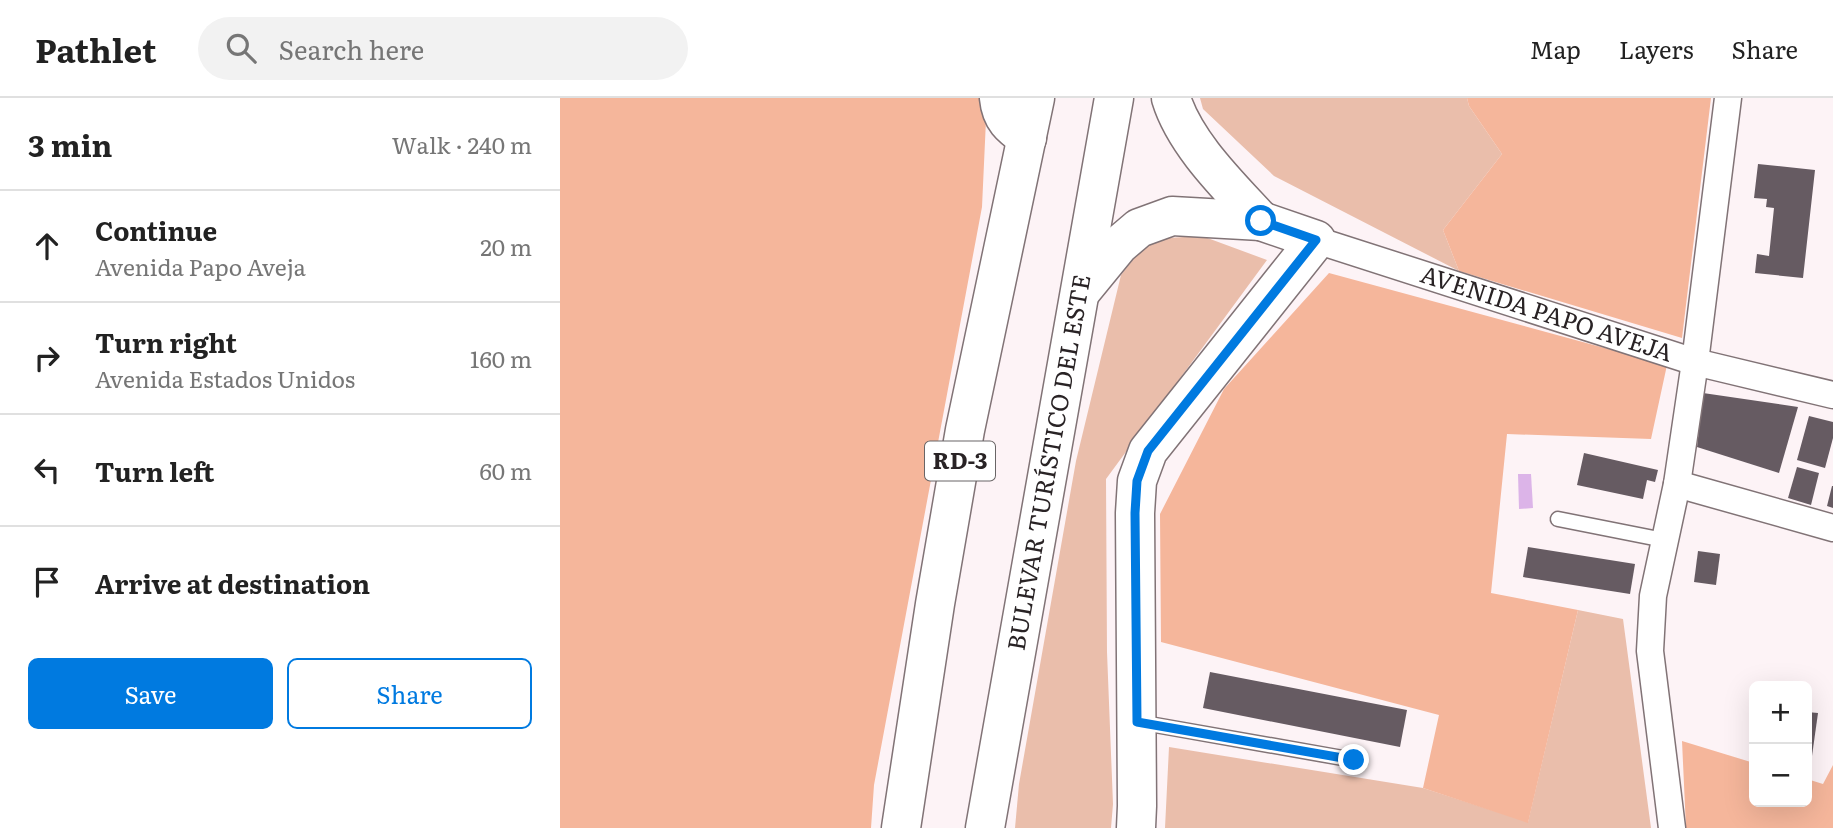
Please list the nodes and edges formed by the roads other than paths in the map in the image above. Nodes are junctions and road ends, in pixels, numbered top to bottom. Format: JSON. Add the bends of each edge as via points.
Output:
{"nodes":[{"id":1,"x":999,"y":98,"type":"edge"},
{"id":2,"x":1035,"y":98,"type":"edge"},
{"id":3,"x":1114,"y":98,"type":"edge"},
{"id":4,"x":1171,"y":98,"type":"edge"},
{"id":5,"x":1728,"y":98,"type":"edge"},
{"id":6,"x":1027,"y":138,"type":"junction"},
{"id":7,"x":1261,"y":221,"type":"junction"},
{"id":8,"x":1316,"y":240,"type":"junction"},
{"id":9,"x":1080,"y":293,"type":"junction"},
{"id":10,"x":1695,"y":362,"type":"junction"},
{"id":11,"x":1833,"y":395,"type":"edge"},
{"id":12,"x":1676,"y":484,"type":"junction"},
{"id":13,"x":1558,"y":519,"type":"dead end"},
{"id":14,"x":1833,"y":528,"type":"edge"},
{"id":15,"x":1664,"y":540,"type":"junction"},
{"id":16,"x":1137,"y":722,"type":"junction"},
{"id":17,"x":1354,"y":760,"type":"dead end"},
{"id":18,"x":901,"y":828,"type":"edge"},
{"id":19,"x":985,"y":828,"type":"edge"},
{"id":20,"x":1136,"y":828,"type":"edge"},
{"id":21,"x":1672,"y":828,"type":"edge"}],
"edges":[{"from":1,"to":6,"type":"main road","via":[[1000,110],[1011,127]]},
{"from":2,"to":6,"type":"main road","number":"RD-3"},
{"from":3,"to":9,"type":"main road","name":"BULEVAR TURÍSTICO DEL ESTE"},
{"from":4,"to":7,"type":"main road","via":[[1200,153]]},
{"from":5,"to":10,"type":"street"},
{"from":6,"to":18,"type":"main road","number":"RD-3","via":[[965,430]]},
{"from":7,"to":8,"type":"main road","name":"AVENIDA PAPO AVEJA"},
{"from":7,"to":9,"type":"main road","via":[[1172,216],[1139,228]]},
{"from":8,"to":10,"type":"street","name":"AVENIDA PAPO AVEJA"},
{"from":8,"to":16,"type":"main road","via":[[1148,451],[1137,481],[1135,513]]},
{"from":9,"to":19,"type":"main road","name":"BULEVAR TURÍSTICO DEL ESTE"},
{"from":10,"to":11,"type":"street","name":"AVENIDA PAPO AVEJA"},
{"from":10,"to":12,"type":"street"},
{"from":12,"to":14,"type":"street"},
{"from":12,"to":15,"type":"street"},
{"from":13,"to":15,"type":"lane"},
{"from":15,"to":21,"type":"street","via":[[1653,596],[1650,652]]},
{"from":16,"to":17,"type":"lane"},
{"from":16,"to":20,"type":"main road"}]}
